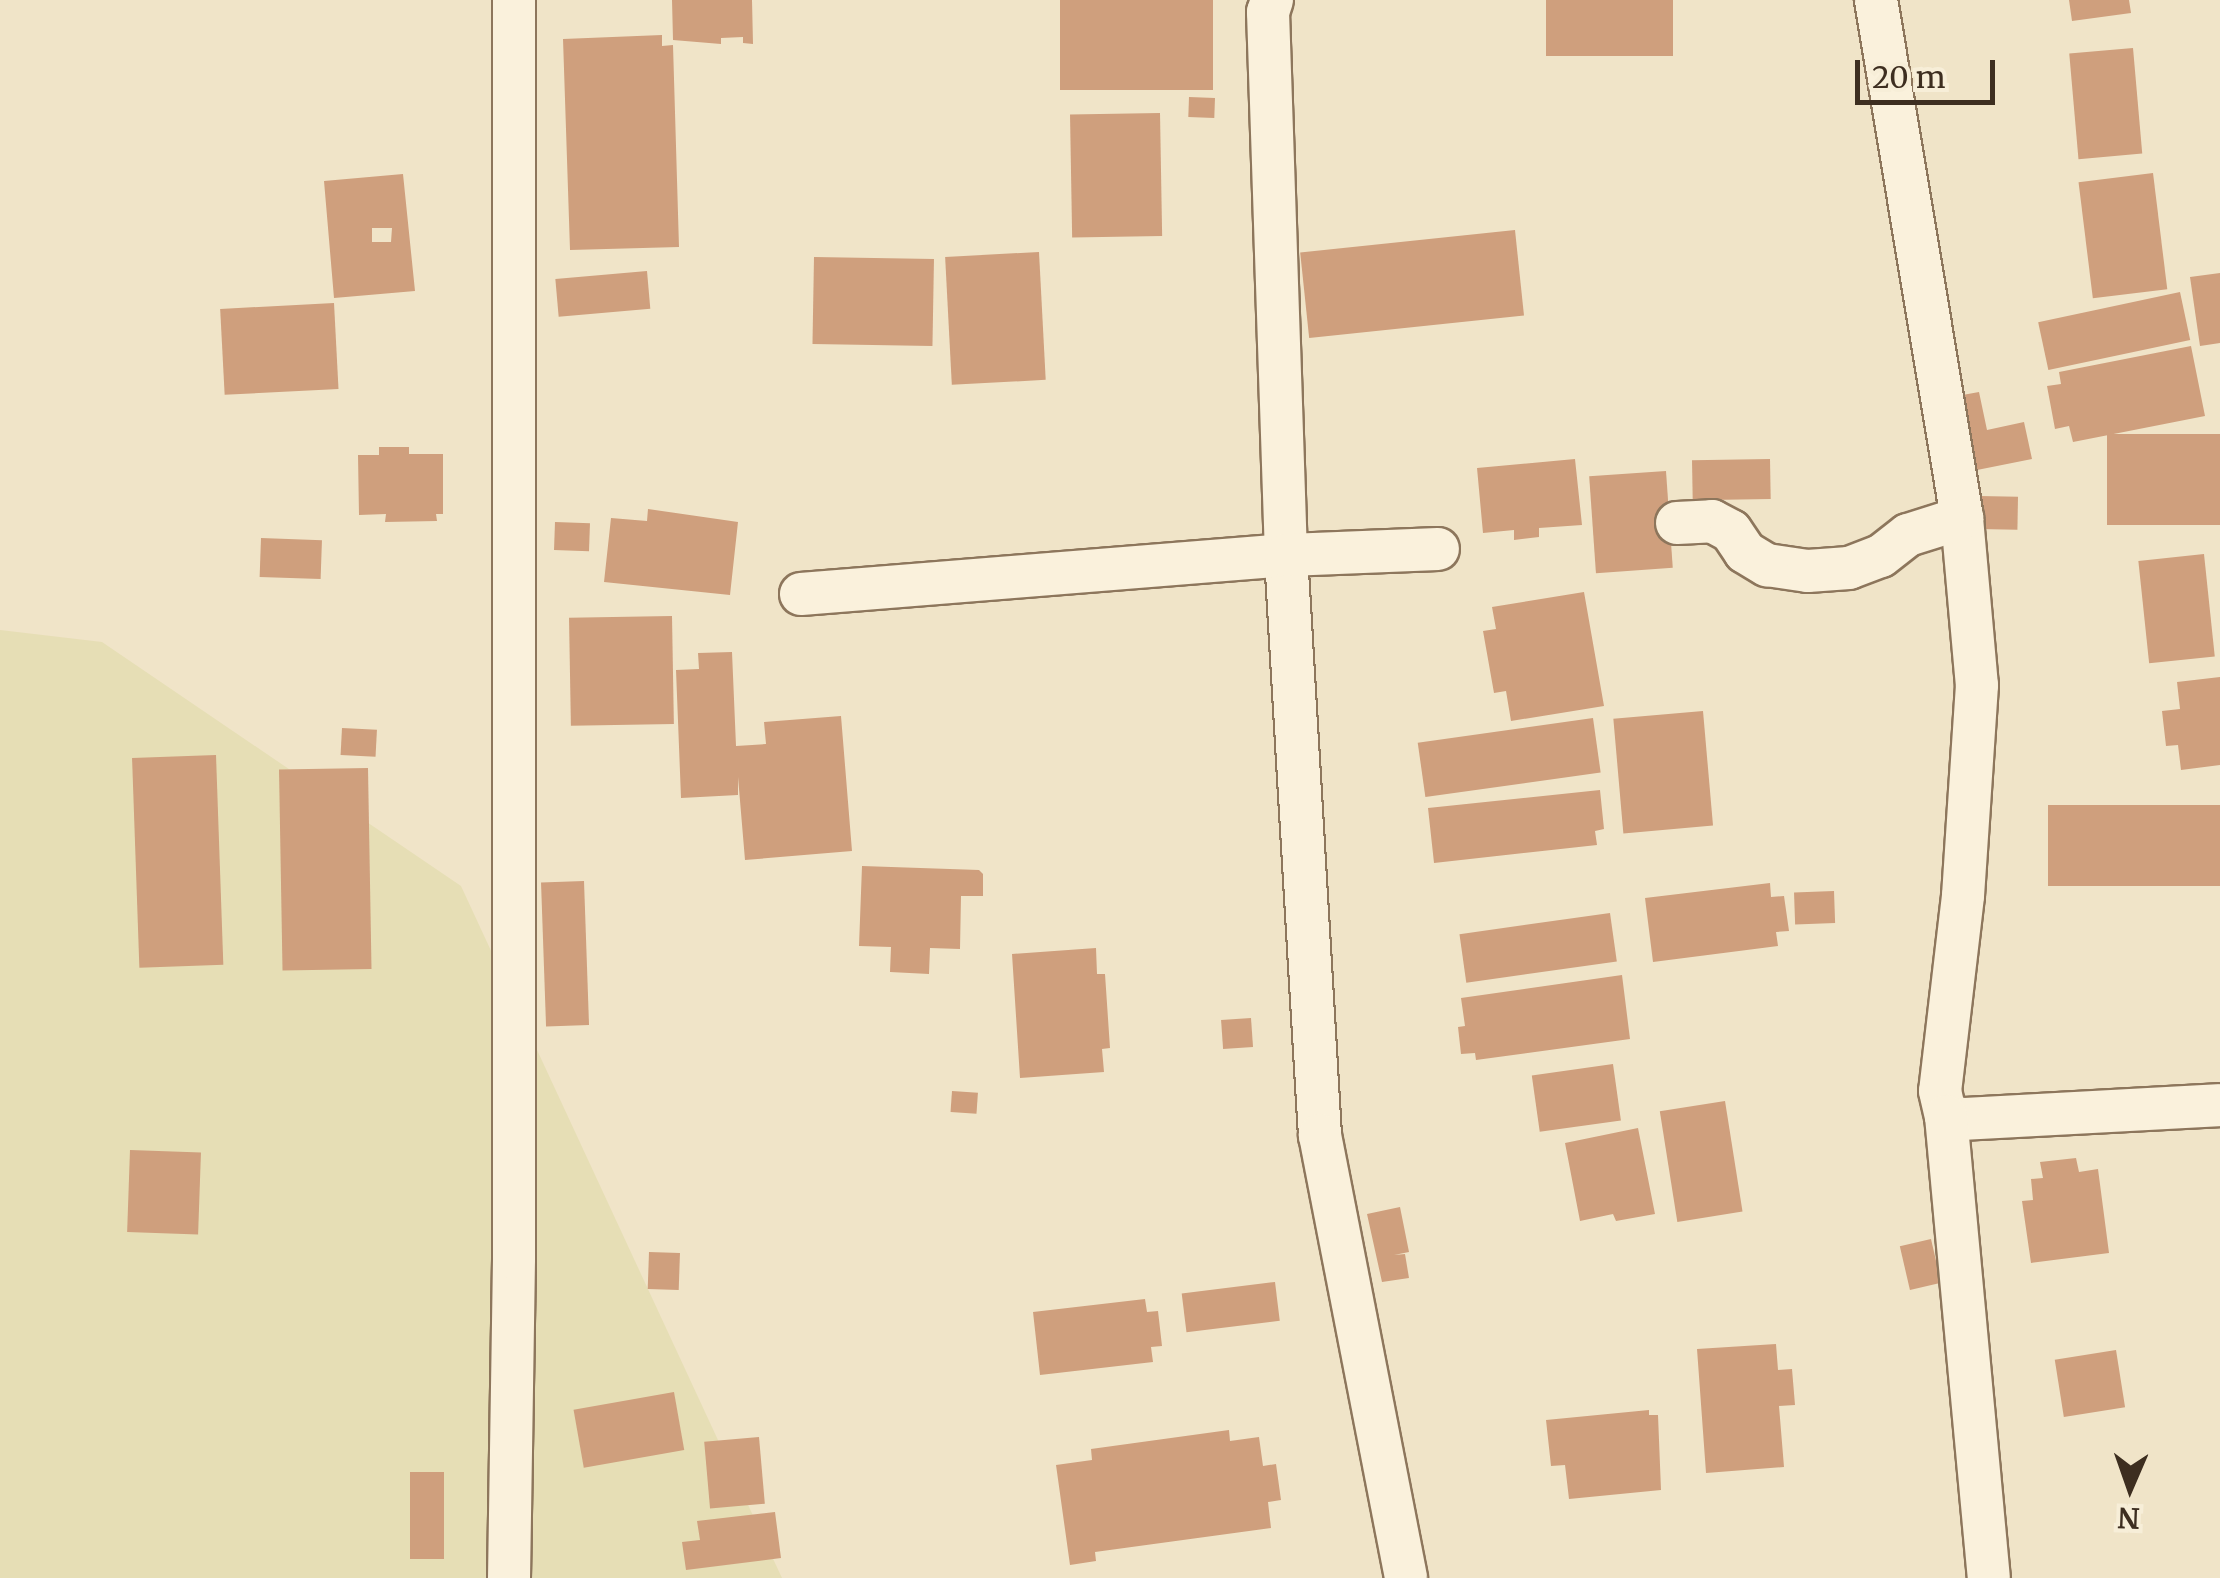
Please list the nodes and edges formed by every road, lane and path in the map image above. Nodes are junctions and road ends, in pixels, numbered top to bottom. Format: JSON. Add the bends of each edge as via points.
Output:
{"nodes":[{"id":1,"x":514,"y":0,"type":"edge"},
{"id":2,"x":1272,"y":0,"type":"edge"},
{"id":3,"x":1876,"y":0,"type":"edge"},
{"id":4,"x":1962,"y":518,"type":"junction"},
{"id":5,"x":1677,"y":523,"type":"dead end"},
{"id":6,"x":1438,"y":549,"type":"dead end"},
{"id":7,"x":1286,"y":555,"type":"junction"},
{"id":8,"x":801,"y":594,"type":"dead end"},
{"id":9,"x":2220,"y":1106,"type":"edge"},
{"id":10,"x":1946,"y":1116,"type":"junction"},
{"id":11,"x":508,"y":1578,"type":"edge"},
{"id":12,"x":1406,"y":1578,"type":"edge"},
{"id":13,"x":1989,"y":1578,"type":"edge"}],
"edges":[{"from":1,"to":11,"type":"street"},
{"from":2,"to":7,"type":"street"},
{"from":3,"to":4,"type":"street"},
{"from":4,"to":5,"type":"street","via":[[1908,536],[1849,568],[1808,571],[1767,565],[1712,521]]},
{"from":4,"to":10,"type":"street","via":[[1977,685],[1963,896],[1940,1090]]},
{"from":6,"to":7,"type":"street"},
{"from":7,"to":8,"type":"street"},
{"from":7,"to":12,"type":"street","via":[[1320,1135]]},
{"from":9,"to":10,"type":"street"},
{"from":10,"to":13,"type":"street"}]}
